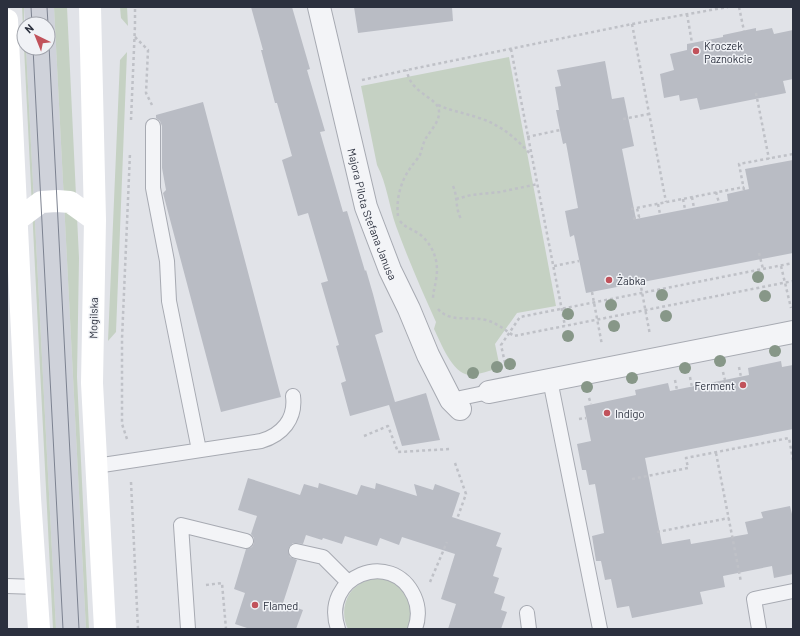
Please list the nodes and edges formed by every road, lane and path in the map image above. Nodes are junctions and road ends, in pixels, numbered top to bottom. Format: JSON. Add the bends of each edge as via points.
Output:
{"nodes":[{"id":1,"x":90,"y":7,"type":"edge"},
{"id":2,"x":135,"y":7,"type":"edge"},
{"id":3,"x":319,"y":7,"type":"edge"},
{"id":4,"x":728,"y":7,"type":"edge"},
{"id":5,"x":739,"y":7,"type":"edge"},
{"id":6,"x":687,"y":14,"type":"junction"},
{"id":7,"x":7,"y":20,"type":"edge"},
{"id":8,"x":632,"y":24,"type":"junction"},
{"id":9,"x":744,"y":30,"type":"dead end"},
{"id":10,"x":135,"y":36,"type":"junction"},
{"id":11,"x":692,"y":43,"type":"dead end"},
{"id":12,"x":511,"y":49,"type":"junction"},
{"id":13,"x":407,"y":70,"type":"junction"},
{"id":14,"x":355,"y":82,"type":"dead end"},
{"id":15,"x":756,"y":93,"type":"dead end"},
{"id":16,"x":438,"y":105,"type":"junction"},
{"id":17,"x":649,"y":114,"type":"junction"},
{"id":18,"x":623,"y":119,"type":"dead end"},
{"id":19,"x":131,"y":124,"type":"dead end"},
{"id":20,"x":152,"y":126,"type":"joint"},
{"id":21,"x":560,"y":130,"type":"dead end"},
{"id":22,"x":527,"y":137,"type":"junction"},
{"id":23,"x":130,"y":148,"type":"dead end"},
{"id":24,"x":793,"y":154,"type":"edge"},
{"id":25,"x":532,"y":155,"type":"junction"},
{"id":26,"x":769,"y":158,"type":"junction"},
{"id":27,"x":538,"y":184,"type":"junction"},
{"id":28,"x":453,"y":186,"type":"dead end"},
{"id":29,"x":716,"y":192,"type":"junction"},
{"id":30,"x":692,"y":197,"type":"junction"},
{"id":31,"x":456,"y":199,"type":"junction"},
{"id":32,"x":683,"y":199,"type":"junction"},
{"id":33,"x":666,"y":202,"type":"junction"},
{"id":34,"x":718,"y":203,"type":"dead end"},
{"id":35,"x":658,"y":204,"type":"junction"},
{"id":36,"x":637,"y":208,"type":"junction"},
{"id":37,"x":694,"y":208,"type":"dead end"},
{"id":38,"x":631,"y":209,"type":"dead end"},
{"id":39,"x":685,"y":209,"type":"dead end"},
{"id":40,"x":660,"y":214,"type":"dead end"},
{"id":41,"x":461,"y":219,"type":"dead end"},
{"id":42,"x":632,"y":219,"type":"dead end"},
{"id":43,"x":17,"y":220,"type":"junction"},
{"id":44,"x":96,"y":220,"type":"junction"},
{"id":45,"x":759,"y":253,"type":"dead end"},
{"id":46,"x":580,"y":261,"type":"dead end"},
{"id":47,"x":793,"y":263,"type":"edge"},
{"id":48,"x":554,"y":266,"type":"junction"},
{"id":49,"x":782,"y":266,"type":"junction"},
{"id":50,"x":763,"y":269,"type":"junction"},
{"id":51,"x":639,"y":276,"type":"dead end"},
{"id":52,"x":793,"y":281,"type":"edge"},
{"id":53,"x":785,"y":282,"type":"junction"},
{"id":54,"x":592,"y":292,"type":"dead end"},
{"id":55,"x":642,"y":293,"type":"junction"},
{"id":56,"x":594,"y":302,"type":"junction"},
{"id":57,"x":434,"y":303,"type":"dead end"},
{"id":58,"x":437,"y":307,"type":"dead end"},
{"id":59,"x":562,"y":309,"type":"junction"},
{"id":60,"x":645,"y":310,"type":"junction"},
{"id":61,"x":597,"y":319,"type":"junction"},
{"id":62,"x":792,"y":322,"type":"edge"},
{"id":63,"x":565,"y":326,"type":"junction"},
{"id":64,"x":509,"y":333,"type":"junction"},
{"id":65,"x":654,"y":359,"type":"junction"},
{"id":66,"x":739,"y":365,"type":"dead end"},
{"id":67,"x":505,"y":366,"type":"dead end"},
{"id":68,"x":722,"y":368,"type":"dead end"},
{"id":69,"x":606,"y":369,"type":"junction"},
{"id":70,"x":690,"y":374,"type":"dead end"},
{"id":71,"x":675,"y":377,"type":"dead end"},
{"id":72,"x":741,"y":377,"type":"dead end"},
{"id":73,"x":550,"y":380,"type":"junction"},
{"id":74,"x":725,"y":380,"type":"dead end"},
{"id":75,"x":692,"y":387,"type":"dead end"},
{"id":76,"x":677,"y":390,"type":"dead end"},
{"id":77,"x":489,"y":392,"type":"joint"},
{"id":78,"x":293,"y":396,"type":"dead end"},
{"id":79,"x":455,"y":404,"type":"joint"},
{"id":80,"x":364,"y":436,"type":"dead end"},
{"id":81,"x":450,"y":449,"type":"dead end"},
{"id":82,"x":199,"y":450,"type":"junction"},
{"id":83,"x":716,"y":452,"type":"junction"},
{"id":84,"x":793,"y":460,"type":"edge"},
{"id":85,"x":130,"y":461,"type":"junction"},
{"id":86,"x":456,"y":463,"type":"dead end"},
{"id":87,"x":96,"y":466,"type":"junction"},
{"id":88,"x":632,"y":479,"type":"dead end"},
{"id":89,"x":729,"y":518,"type":"junction"},
{"id":90,"x":457,"y":519,"type":"dead end"},
{"id":91,"x":657,"y":532,"type":"dead end"},
{"id":92,"x":246,"y":541,"type":"dead end"},
{"id":93,"x":447,"y":542,"type":"dead end"},
{"id":94,"x":296,"y":551,"type":"dead end"},
{"id":95,"x":431,"y":580,"type":"dead end"},
{"id":96,"x":348,"y":582,"type":"junction"},
{"id":97,"x":742,"y":585,"type":"dead end"},
{"id":98,"x":7,"y":586,"type":"edge"},
{"id":99,"x":37,"y":587,"type":"junction"},
{"id":100,"x":185,"y":587,"type":"junction"},
{"id":101,"x":793,"y":591,"type":"edge"},
{"id":102,"x":527,"y":613,"type":"dead end"},
{"id":103,"x":39,"y":629,"type":"edge"},
{"id":104,"x":105,"y":629,"type":"edge"},
{"id":105,"x":138,"y":629,"type":"edge"},
{"id":106,"x":188,"y":629,"type":"edge"},
{"id":107,"x":226,"y":629,"type":"edge"},
{"id":108,"x":338,"y":629,"type":"edge"},
{"id":109,"x":415,"y":629,"type":"edge"},
{"id":110,"x":529,"y":629,"type":"edge"},
{"id":111,"x":600,"y":629,"type":"edge"},
{"id":112,"x":759,"y":629,"type":"edge"}],
"edges":[{"from":1,"to":44,"type":"main road","name":"Mogilska"},
{"from":2,"to":10,"type":"path"},
{"from":3,"to":79,"type":"street","name":"Majora Pilota Stefana Janusa","via":[[366,207],[390,270],[428,355]]},
{"from":4,"to":6,"type":"path"},
{"from":5,"to":9,"type":"path"},
{"from":6,"to":8,"type":"path"},
{"from":6,"to":11,"type":"path"},
{"from":7,"to":43,"type":"main road"},
{"from":8,"to":12,"type":"path"},
{"from":8,"to":17,"type":"path"},
{"from":10,"to":19,"type":"path"},
{"from":10,"to":20,"type":"path","via":[[148,50],[146,93],[153,109]]},
{"from":12,"to":13,"type":"path"},
{"from":12,"to":22,"type":"path"},
{"from":13,"to":14,"type":"path"},
{"from":13,"to":16,"type":"path","via":[[416,89]]},
{"from":15,"to":26,"type":"path"},
{"from":16,"to":25,"type":"path","via":[[503,129]]},
{"from":16,"to":57,"type":"path","via":[[438,120],[404,179],[397,211],[401,223],[421,235],[433,249],[437,265]]},
{"from":17,"to":18,"type":"path"},
{"from":17,"to":33,"type":"path"},
{"from":20,"to":82,"type":"lane","via":[[153,188],[168,261],[169,301]]},
{"from":21,"to":22,"type":"path"},
{"from":22,"to":25,"type":"path"},
{"from":23,"to":85,"type":"path","via":[[122,338],[122,424],[128,441]]},
{"from":24,"to":26,"type":"path"},
{"from":25,"to":27,"type":"path"},
{"from":26,"to":29,"type":"path","via":[[739,164],[744,188]]},
{"from":27,"to":31,"type":"path","via":[[500,192],[471,194]]},
{"from":27,"to":48,"type":"path"},
{"from":28,"to":31,"type":"path"},
{"from":29,"to":30,"type":"path"},
{"from":29,"to":34,"type":"path"},
{"from":30,"to":32,"type":"path"},
{"from":30,"to":37,"type":"path"},
{"from":31,"to":41,"type":"path","via":[[456,210]]},
{"from":32,"to":33,"type":"path"},
{"from":32,"to":39,"type":"path"},
{"from":33,"to":35,"type":"path"},
{"from":35,"to":36,"type":"path"},
{"from":35,"to":40,"type":"path"},
{"from":36,"to":38,"type":"path"},
{"from":36,"to":42,"type":"path","via":[[639,217]]},
{"from":43,"to":44,"type":"main road","via":[[41,202],[57,201],[70,202]]},
{"from":43,"to":99,"type":"main road","via":[[30,498]]},
{"from":44,"to":87,"type":"main road","name":"Mogilska","via":[[92,383]]},
{"from":45,"to":50,"type":"path"},
{"from":46,"to":48,"type":"path"},
{"from":47,"to":49,"type":"path"},
{"from":48,"to":59,"type":"path"},
{"from":49,"to":50,"type":"path"},
{"from":49,"to":53,"type":"path"},
{"from":50,"to":55,"type":"path"},
{"from":51,"to":55,"type":"path"},
{"from":52,"to":53,"type":"path"},
{"from":53,"to":60,"type":"path"},
{"from":53,"to":62,"type":"path"},
{"from":54,"to":56,"type":"path"},
{"from":55,"to":56,"type":"path"},
{"from":55,"to":60,"type":"path"},
{"from":56,"to":59,"type":"path"},
{"from":56,"to":61,"type":"path"},
{"from":58,"to":64,"type":"path","via":[[448,316],[485,320]]},
{"from":59,"to":63,"type":"path"},
{"from":59,"to":64,"type":"path","via":[[520,317]]},
{"from":60,"to":61,"type":"path"},
{"from":60,"to":65,"type":"path"},
{"from":61,"to":63,"type":"path"},
{"from":61,"to":69,"type":"path"},
{"from":62,"to":65,"type":"street"},
{"from":63,"to":64,"type":"path","via":[[514,336]]},
{"from":64,"to":67,"type":"path","via":[[501,345]]},
{"from":65,"to":69,"type":"street"},
{"from":66,"to":72,"type":"path"},
{"from":68,"to":74,"type":"path"},
{"from":69,"to":73,"type":"street"},
{"from":70,"to":75,"type":"path"},
{"from":71,"to":76,"type":"path"},
{"from":73,"to":77,"type":"street"},
{"from":73,"to":111,"type":"lane"},
{"from":77,"to":79,"type":"lane"},
{"from":78,"to":82,"type":"lane","via":[[294,405],[290,420],[275,436],[261,441]]},
{"from":80,"to":81,"type":"path","via":[[388,426],[398,452]]},
{"from":82,"to":85,"type":"lane"},
{"from":83,"to":84,"type":"path","via":[[789,438]]},
{"from":83,"to":88,"type":"path","via":[[686,458],[688,468]]},
{"from":83,"to":89,"type":"path"},
{"from":85,"to":87,"type":"lane"},
{"from":85,"to":105,"type":"path"},
{"from":86,"to":90,"type":"path","via":[[466,494]]},
{"from":87,"to":104,"type":"main road","name":"Mogilska"},
{"from":89,"to":91,"type":"path"},
{"from":89,"to":97,"type":"path"},
{"from":92,"to":100,"type":"lane","via":[[181,525]]},
{"from":93,"to":95,"type":"path"},
{"from":94,"to":96,"type":"lane","via":[[323,557]]},
{"from":96,"to":108,"type":"lane","via":[[337,600],[335,615]]},
{"from":96,"to":109,"type":"lane","via":[[366,572],[377,571],[387,572],[401,580],[412,591],[416,601],[418,618]]},
{"from":98,"to":99,"type":"lane"},
{"from":99,"to":103,"type":"main road"},
{"from":100,"to":106,"type":"lane"},
{"from":100,"to":107,"type":"path","via":[[222,583]]},
{"from":101,"to":112,"type":"lane","via":[[754,599]]},
{"from":102,"to":110,"type":"lane"}]}
